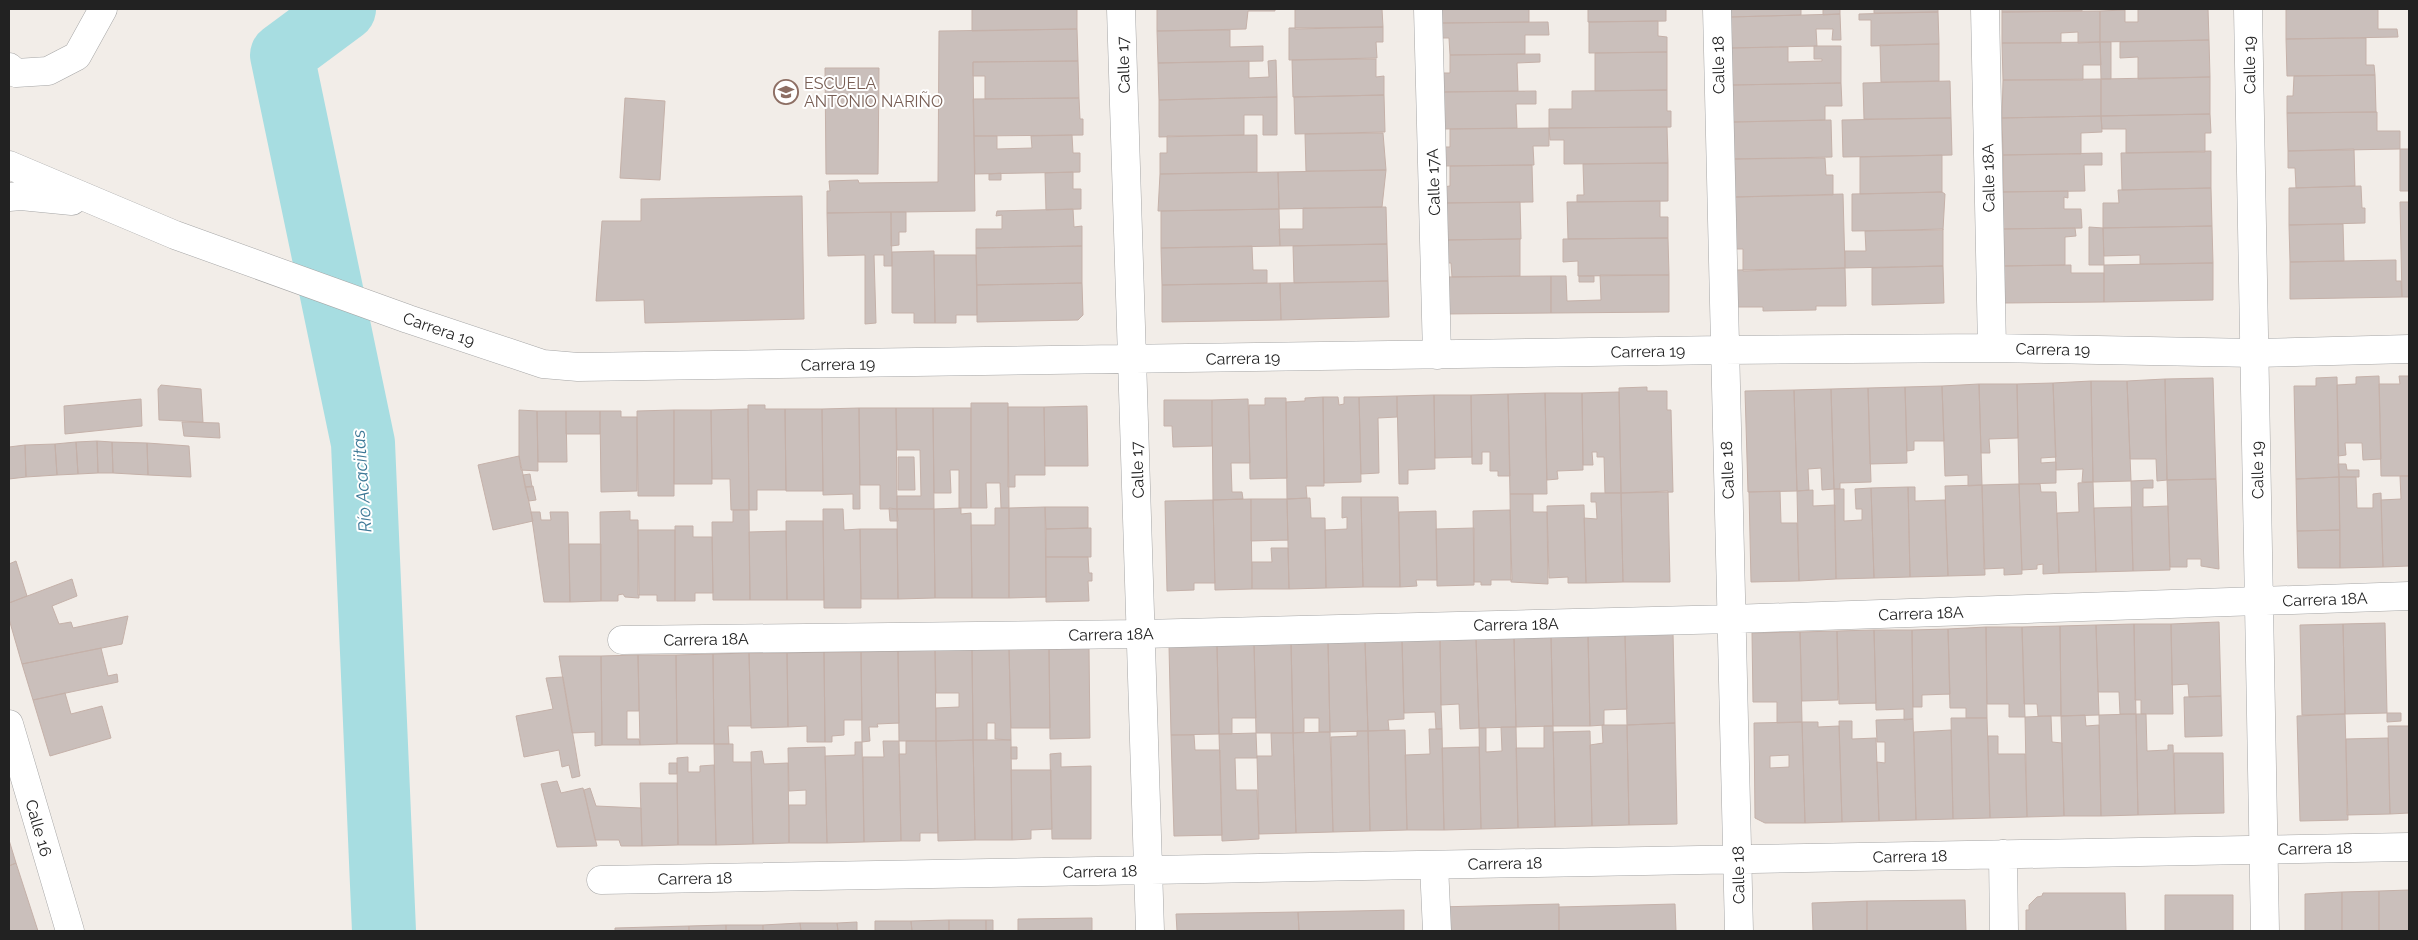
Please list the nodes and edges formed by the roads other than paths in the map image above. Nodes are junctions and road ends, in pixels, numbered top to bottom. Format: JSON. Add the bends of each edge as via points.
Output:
{"nodes":[{"id":1,"x":103,"y":9,"type":"edge"},
{"id":2,"x":1121,"y":9,"type":"edge"},
{"id":3,"x":1428,"y":9,"type":"edge"},
{"id":4,"x":1717,"y":9,"type":"edge"},
{"id":5,"x":1985,"y":9,"type":"edge"},
{"id":6,"x":2248,"y":9,"type":"edge"},
{"id":7,"x":9,"y":67,"type":"edge"},
{"id":8,"x":9,"y":165,"type":"edge"},
{"id":9,"x":9,"y":197,"type":"edge"},
{"id":10,"x":106,"y":205,"type":"junction"},
{"id":11,"x":1992,"y":348,"type":"junction"},
{"id":12,"x":1724,"y":350,"type":"junction"},
{"id":13,"x":2409,"y":350,"type":"edge"},
{"id":14,"x":2254,"y":353,"type":"junction"},
{"id":15,"x":1438,"y":356,"type":"junction"},
{"id":16,"x":1134,"y":360,"type":"junction"},
{"id":17,"x":2409,"y":596,"type":"edge"},
{"id":18,"x":2260,"y":601,"type":"junction"},
{"id":19,"x":1732,"y":619,"type":"junction"},
{"id":20,"x":1142,"y":634,"type":"junction"},
{"id":21,"x":622,"y":640,"type":"dead end"},
{"id":22,"x":9,"y":724,"type":"edge"},
{"id":23,"x":2409,"y":846,"type":"edge"},
{"id":24,"x":2263,"y":849,"type":"junction"},
{"id":25,"x":2003,"y":854,"type":"junction"},
{"id":26,"x":1737,"y":859,"type":"junction"},
{"id":27,"x":1434,"y":865,"type":"junction"},
{"id":28,"x":1148,"y":870,"type":"junction"},
{"id":29,"x":601,"y":880,"type":"dead end"},
{"id":30,"x":70,"y":931,"type":"edge"},
{"id":31,"x":1150,"y":931,"type":"edge"},
{"id":32,"x":1437,"y":931,"type":"edge"},
{"id":33,"x":1739,"y":931,"type":"edge"},
{"id":34,"x":2004,"y":931,"type":"edge"},
{"id":35,"x":2266,"y":931,"type":"edge"}],
"edges":[{"from":1,"to":7,"type":"street","via":[[76,56],[48,71],[16,73]]},
{"from":2,"to":16,"type":"street","name":"Calle 17"},
{"from":3,"to":15,"type":"street","name":"Calle 17A"},
{"from":4,"to":12,"type":"street","name":"Calle 18"},
{"from":5,"to":11,"type":"street","name":"Calle 18A"},
{"from":6,"to":14,"type":"street","name":"Calle 19"},
{"from":8,"to":10,"type":"street","name":"Carrera 19"},
{"from":9,"to":10,"type":"street","name":"Carrera 19"},
{"from":10,"to":16,"type":"street","name":"Carrera 19","via":[[175,235],[543,364],[578,367]]},
{"from":11,"to":12,"type":"street","name":"Carrera 19"},
{"from":11,"to":14,"type":"street","name":"Carrera 19"},
{"from":12,"to":15,"type":"street","name":"Carrera 19"},
{"from":12,"to":19,"type":"street","name":"Calle 18"},
{"from":13,"to":14,"type":"street","name":"Carrera 19"},
{"from":14,"to":18,"type":"street","name":"Calle 19"},
{"from":15,"to":16,"type":"street","name":"Carrera 19"},
{"from":16,"to":20,"type":"street","name":"Calle 17"},
{"from":17,"to":18,"type":"street","name":"Carrera 18A"},
{"from":18,"to":19,"type":"street","name":"Carrera 18A"},
{"from":18,"to":24,"type":"street","name":"Calle 19"},
{"from":19,"to":20,"type":"street","name":"Carrera 18A"},
{"from":19,"to":26,"type":"street","name":"Calle 18"},
{"from":20,"to":21,"type":"street","name":"Carrera 18A"},
{"from":20,"to":28,"type":"street","name":"Calle 17"},
{"from":22,"to":30,"type":"street","name":"Calle 16"},
{"from":23,"to":24,"type":"street","name":"Carrera 18"},
{"from":24,"to":25,"type":"street","name":"Carrera 18"},
{"from":24,"to":35,"type":"street","name":"Calle 19"},
{"from":25,"to":26,"type":"street","name":"Carrera 18"},
{"from":25,"to":34,"type":"street"},
{"from":26,"to":27,"type":"street","name":"Carrera 18"},
{"from":26,"to":33,"type":"street","name":"Calle 18"},
{"from":27,"to":28,"type":"street","name":"Carrera 18"},
{"from":27,"to":32,"type":"street"},
{"from":28,"to":29,"type":"street","name":"Carrera 18"},
{"from":28,"to":31,"type":"street","name":"Calle 17"}]}
